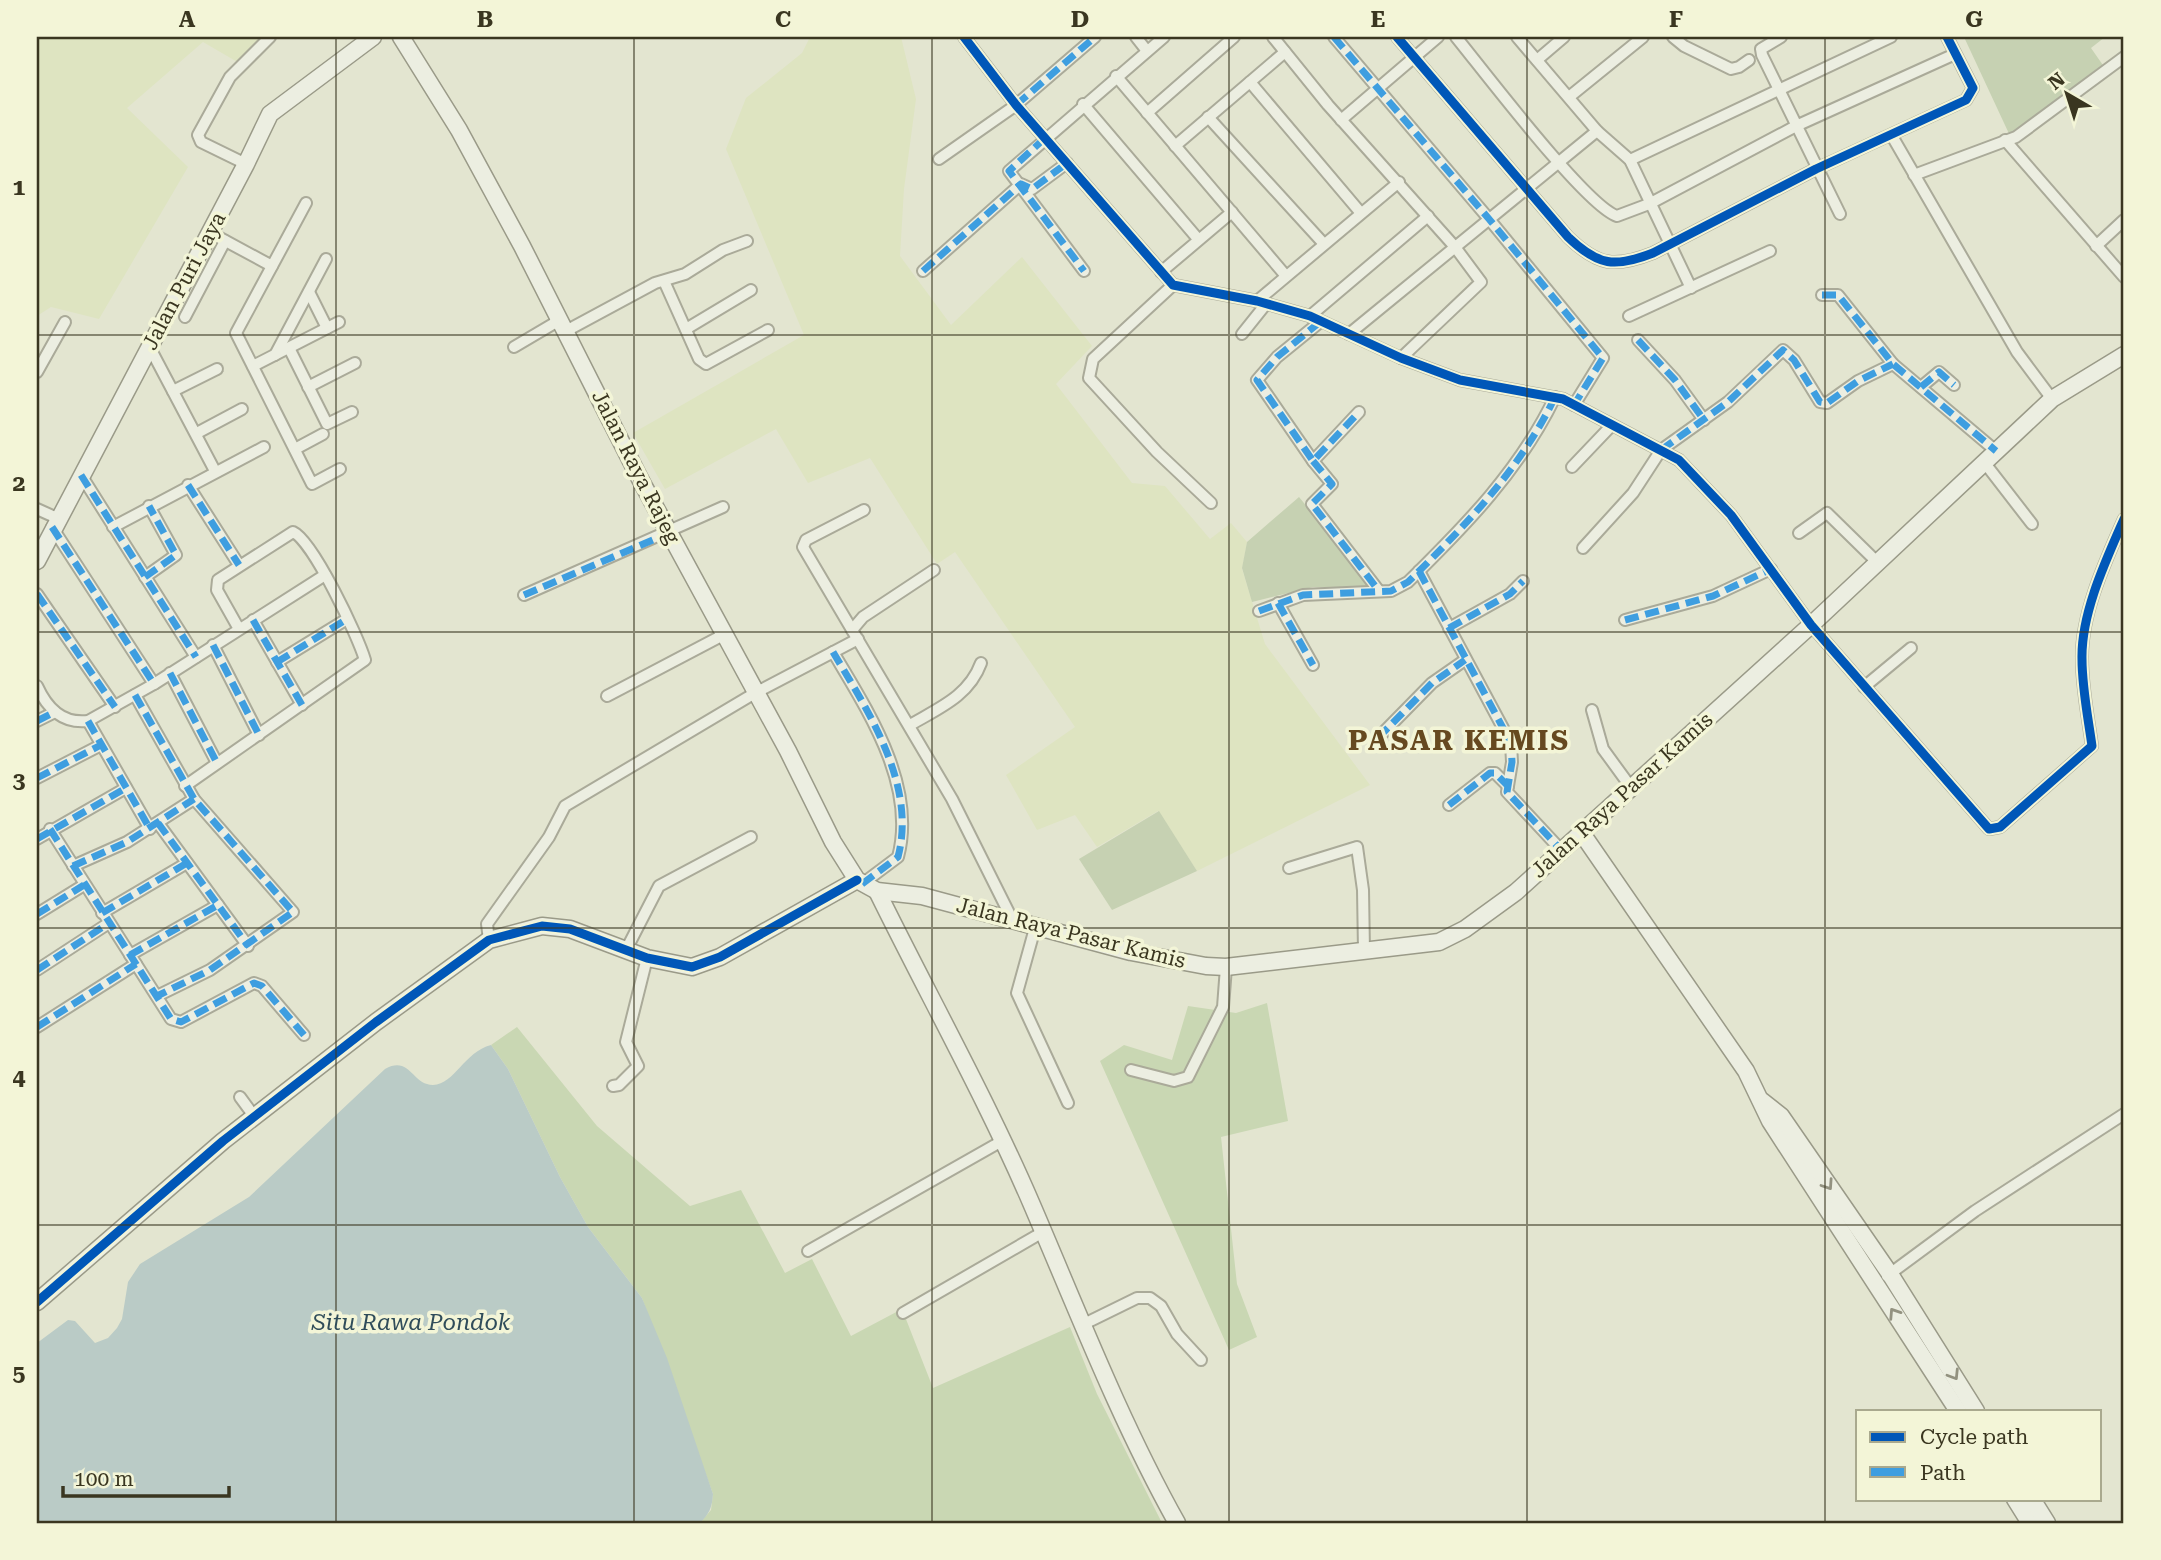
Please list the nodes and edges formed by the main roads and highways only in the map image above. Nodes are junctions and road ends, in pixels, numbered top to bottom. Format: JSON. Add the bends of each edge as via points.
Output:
{"nodes":[{"id":1,"x":373,"y":37,"type":"edge"},
{"id":2,"x":401,"y":37,"type":"edge"},
{"id":3,"x":2124,"y":355,"type":"edge"},
{"id":4,"x":48,"y":517,"type":"edge"},
{"id":5,"x":37,"y":561,"type":"edge"},
{"id":6,"x":1581,"y":832,"type":"junction"},
{"id":7,"x":865,"y":885,"type":"junction"},
{"id":8,"x":1755,"y":1095,"type":"junction"},
{"id":9,"x":37,"y":1302,"type":"edge"},
{"id":10,"x":1957,"y":1410,"type":"edge"},
{"id":11,"x":1975,"y":1410,"type":"edge"},
{"id":12,"x":2016,"y":1500,"type":"edge"},
{"id":13,"x":2033,"y":1500,"type":"edge"},
{"id":14,"x":1177,"y":1523,"type":"edge"},
{"id":15,"x":2031,"y":1523,"type":"edge"},
{"id":16,"x":2047,"y":1523,"type":"edge"}],
"edges":[{"from":1,"to":4,"type":"main road","name":"Jalan Puri Jaya","via":[[270,114],[238,160],[209,232],[149,346],[80,475]]},
{"from":2,"to":7,"type":"main road","name":"Jalan Raya Rajeg","via":[[477,163],[833,842]]},
{"from":3,"to":6,"type":"main road","name":"Jalan Raya Pasar Kamis","via":[[2052,399]]},
{"from":4,"to":5,"type":"main road","name":"Jalan Puri Jaya"},
{"from":6,"to":7,"type":"main road","name":"Jalan Raya Pasar Kamis","via":[[1516,892],[1439,942],[1226,967],[1131,952]]},
{"from":6,"to":8,"type":"main road","via":[[1746,1071]]},
{"from":7,"to":9,"type":"main road","via":[[704,964],[683,968],[577,931],[546,925],[489,940],[254,1116]]},
{"from":7,"to":14,"type":"main road","via":[[1002,1141],[1103,1377]]},
{"from":10,"to":8,"type":"main road","one_way":true},
{"from":8,"to":11,"type":"main road","one_way":true,"via":[[1781,1116],[1890,1274]]},
{"from":12,"to":15,"type":"main road"},
{"from":13,"to":16,"type":"main road"}]}
